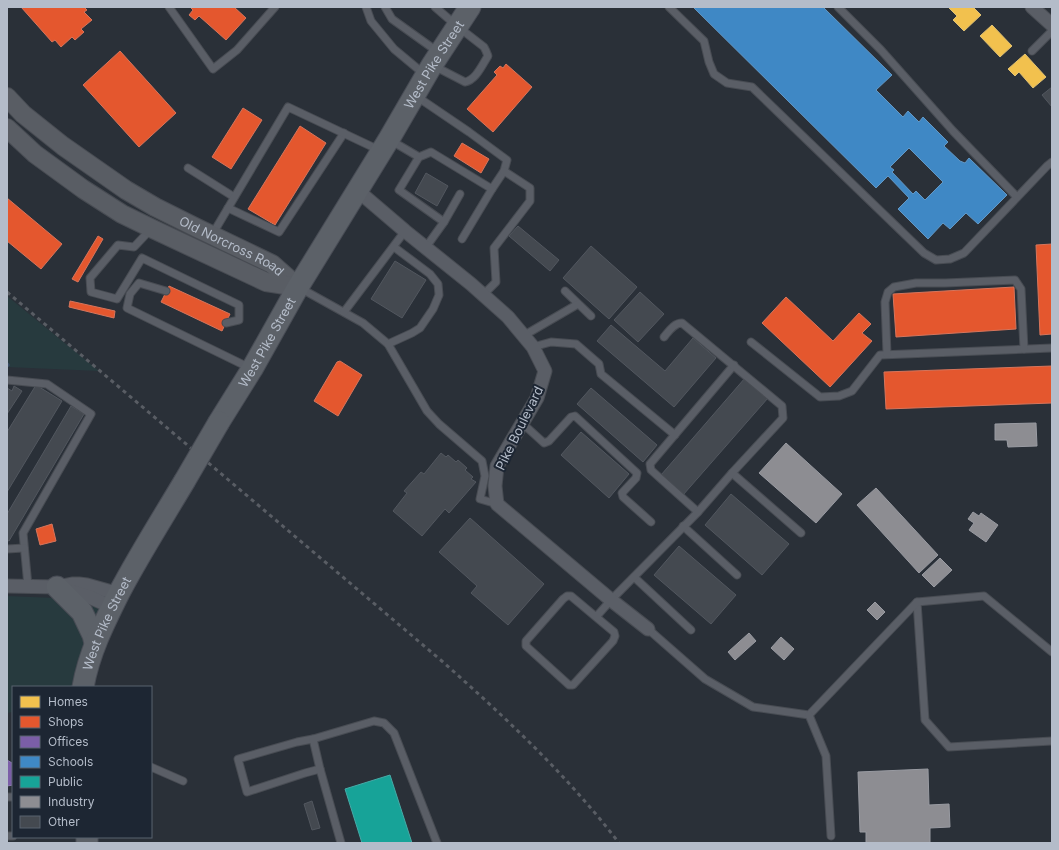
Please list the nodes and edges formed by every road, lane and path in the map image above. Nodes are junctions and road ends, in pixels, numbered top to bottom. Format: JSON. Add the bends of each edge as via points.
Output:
{"nodes":[{"id":1,"x":170,"y":7,"type":"edge"},
{"id":2,"x":274,"y":7,"type":"edge"},
{"id":3,"x":366,"y":7,"type":"edge"},
{"id":4,"x":385,"y":7,"type":"edge"},
{"id":5,"x":435,"y":7,"type":"edge"},
{"id":6,"x":470,"y":7,"type":"edge"},
{"id":7,"x":669,"y":7,"type":"edge"},
{"id":8,"x":838,"y":7,"type":"edge"},
{"id":9,"x":1032,"y":7,"type":"edge"},
{"id":10,"x":1052,"y":25,"type":"edge"},
{"id":11,"x":457,"y":26,"type":"junction"},
{"id":12,"x":1052,"y":31,"type":"edge"},
{"id":13,"x":1032,"y":51,"type":"dead end"},
{"id":14,"x":432,"y":65,"type":"junction"},
{"id":15,"x":414,"y":95,"type":"junction"},
{"id":16,"x":7,"y":97,"type":"edge"},
{"id":17,"x":7,"y":128,"type":"edge"},
{"id":18,"x":344,"y":133,"type":"junction"},
{"id":19,"x":385,"y":145,"type":"junction"},
{"id":20,"x":419,"y":157,"type":"junction"},
{"id":21,"x":1052,"y":162,"type":"edge"},
{"id":22,"x":188,"y":168,"type":"dead end"},
{"id":23,"x":504,"y":171,"type":"junction"},
{"id":24,"x":492,"y":189,"type":"junction"},
{"id":25,"x":357,"y":190,"type":"junction"},
{"id":26,"x":460,"y":194,"type":"dead end"},
{"id":27,"x":234,"y":197,"type":"junction"},
{"id":28,"x":1017,"y":197,"type":"junction"},
{"id":29,"x":228,"y":208,"type":"junction"},
{"id":30,"x":444,"y":222,"type":"junction"},
{"id":31,"x":151,"y":228,"type":"junction"},
{"id":32,"x":405,"y":231,"type":"junction"},
{"id":33,"x":212,"y":235,"type":"junction"},
{"id":34,"x":462,"y":239,"type":"dead end"},
{"id":35,"x":134,"y":246,"type":"junction"},
{"id":36,"x":394,"y":247,"type":"junction"},
{"id":37,"x":426,"y":247,"type":"junction"},
{"id":38,"x":142,"y":258,"type":"junction"},
{"id":39,"x":298,"y":287,"type":"junction"},
{"id":40,"x":565,"y":291,"type":"dead end"},
{"id":41,"x":166,"y":292,"type":"dead end"},
{"id":42,"x":483,"y":295,"type":"junction"},
{"id":43,"x":578,"y":304,"type":"junction"},
{"id":44,"x":344,"y":312,"type":"junction"},
{"id":45,"x":591,"y":316,"type":"dead end"},
{"id":46,"x":226,"y":323,"type":"dead end"},
{"id":47,"x":523,"y":336,"type":"junction"},
{"id":48,"x":664,"y":337,"type":"dead end"},
{"id":49,"x":751,"y":342,"type":"dead end"},
{"id":50,"x":388,"y":344,"type":"junction"},
{"id":51,"x":533,"y":347,"type":"junction"},
{"id":52,"x":1052,"y":348,"type":"edge"},
{"id":53,"x":1024,"y":349,"type":"junction"},
{"id":54,"x":888,"y":354,"type":"junction"},
{"id":55,"x":734,"y":365,"type":"junction"},
{"id":56,"x":252,"y":369,"type":"junction"},
{"id":57,"x":7,"y":380,"type":"edge"},
{"id":58,"x":522,"y":423,"type":"junction"},
{"id":59,"x":675,"y":435,"type":"junction"},
{"id":60,"x":732,"y":473,"type":"junction"},
{"id":61,"x":497,"y":504,"type":"junction"},
{"id":62,"x":698,"y":512,"type":"junction"},
{"id":63,"x":651,"y":522,"type":"dead end"},
{"id":64,"x":684,"y":526,"type":"junction"},
{"id":65,"x":801,"y":533,"type":"dead end"},
{"id":66,"x":24,"y":548,"type":"junction"},
{"id":67,"x":7,"y":549,"type":"edge"},
{"id":68,"x":737,"y":575,"type":"dead end"},
{"id":69,"x":634,"y":577,"type":"junction"},
{"id":70,"x":7,"y":586,"type":"edge"},
{"id":71,"x":28,"y":586,"type":"junction"},
{"id":72,"x":56,"y":587,"type":"junction"},
{"id":73,"x":116,"y":600,"type":"junction"},
{"id":74,"x":611,"y":600,"type":"junction"},
{"id":75,"x":917,"y":602,"type":"junction"},
{"id":76,"x":596,"y":617,"type":"junction"},
{"id":77,"x":648,"y":629,"type":"joint"},
{"id":78,"x":691,"y":630,"type":"dead end"},
{"id":79,"x":95,"y":643,"type":"junction"},
{"id":80,"x":1052,"y":652,"type":"edge"},
{"id":81,"x":83,"y":686,"type":"edge"},
{"id":82,"x":809,"y":715,"type":"junction"},
{"id":83,"x":313,"y":740,"type":"junction"},
{"id":84,"x":1052,"y":741,"type":"edge"},
{"id":85,"x":152,"y":767,"type":"edge"},
{"id":86,"x":320,"y":769,"type":"junction"},
{"id":87,"x":183,"y":781,"type":"dead end"},
{"id":88,"x":831,"y":836,"type":"dead end"},
{"id":89,"x":341,"y":843,"type":"edge"},
{"id":90,"x":437,"y":843,"type":"edge"}],
"edges":[{"from":1,"to":2,"type":"lane","via":[[213,69],[237,50]]},
{"from":3,"to":14,"type":"lane","via":[[371,21],[394,49]]},
{"from":4,"to":14,"type":"lane","via":[[392,19]]},
{"from":5,"to":11,"type":"lane"},
{"from":6,"to":11,"type":"main road","name":"West Pike Street"},
{"from":7,"to":28,"type":"lane","via":[[704,41],[714,74],[727,83],[752,87],[924,253],[936,260],[950,259],[964,252]]},
{"from":8,"to":28,"type":"lane"},
{"from":9,"to":10,"type":"street"},
{"from":11,"to":14,"type":"main road","name":"West Pike Street"},
{"from":11,"to":14,"type":"lane","via":[[484,47],[488,56],[474,77],[465,82]]},
{"from":12,"to":13,"type":"lane"},
{"from":14,"to":15,"type":"main road","name":"West Pike Street"},
{"from":15,"to":19,"type":"main road","name":"West Pike Street"},
{"from":15,"to":23,"type":"lane","via":[[508,160]]},
{"from":16,"to":33,"type":"main road","name":"Old Norcross Road","via":[[23,114],[63,146],[126,190]]},
{"from":17,"to":31,"type":"main road","name":"Old Norcross Road","via":[[35,154],[83,189],[122,214]]},
{"from":18,"to":19,"type":"lane"},
{"from":18,"to":27,"type":"lane","via":[[288,107]]},
{"from":18,"to":29,"type":"lane","via":[[279,232]]},
{"from":19,"to":20,"type":"lane"},
{"from":19,"to":25,"type":"main road","name":"West Pike Street"},
{"from":20,"to":24,"type":"lane","via":[[431,152]]},
{"from":20,"to":30,"type":"lane","via":[[399,190]]},
{"from":21,"to":28,"type":"lane"},
{"from":22,"to":27,"type":"lane"},
{"from":23,"to":24,"type":"lane"},
{"from":23,"to":42,"type":"lane","via":[[530,188],[530,201],[494,248],[496,282]]},
{"from":24,"to":34,"type":"lane"},
{"from":25,"to":32,"type":"street","name":"Pike Boulevard"},
{"from":25,"to":39,"type":"main road","name":"West Pike Street"},
{"from":26,"to":30,"type":"lane"},
{"from":27,"to":29,"type":"lane"},
{"from":29,"to":33,"type":"lane"},
{"from":30,"to":37,"type":"lane"},
{"from":31,"to":35,"type":"lane"},
{"from":31,"to":39,"type":"main road","name":"Old Norcross Road","via":[[266,282]]},
{"from":32,"to":36,"type":"lane"},
{"from":32,"to":37,"type":"street","name":"Pike Boulevard"},
{"from":33,"to":39,"type":"main road","name":"Old Norcross Road","via":[[272,264]]},
{"from":35,"to":38,"type":"lane"},
{"from":35,"to":38,"type":"lane","via":[[118,245],[90,278],[90,292],[117,300]]},
{"from":36,"to":44,"type":"lane"},
{"from":36,"to":50,"type":"lane","via":[[430,274],[438,284],[439,295],[420,328]]},
{"from":37,"to":42,"type":"street","name":"Pike Boulevard"},
{"from":38,"to":46,"type":"lane","via":[[239,305],[239,320]]},
{"from":39,"to":44,"type":"lane"},
{"from":39,"to":56,"type":"main road","name":"West Pike Street"},
{"from":40,"to":43,"type":"lane"},
{"from":41,"to":56,"type":"lane","via":[[139,283],[130,294],[127,308]]},
{"from":42,"to":47,"type":"street","name":"Pike Boulevard","via":[[508,316]]},
{"from":43,"to":45,"type":"lane"},
{"from":43,"to":47,"type":"lane"},
{"from":44,"to":50,"type":"lane","via":[[363,322]]},
{"from":47,"to":51,"type":"street","name":"Pike Boulevard"},
{"from":48,"to":55,"type":"lane","via":[[675,324],[682,323]]},
{"from":49,"to":54,"type":"lane","via":[[820,397],[852,392],[880,355]]},
{"from":50,"to":61,"type":"lane","via":[[427,411],[482,461],[485,476],[480,500]]},
{"from":51,"to":58,"type":"street","name":"Pike Boulevard","via":[[545,371],[537,398]]},
{"from":51,"to":59,"type":"lane","via":[[551,342],[576,344],[599,364],[601,374]]},
{"from":52,"to":53,"type":"lane"},
{"from":53,"to":54,"type":"lane"},
{"from":53,"to":54,"type":"lane","via":[[1021,289],[1015,280],[916,283],[894,287],[888,292],[885,302]]},
{"from":55,"to":59,"type":"lane"},
{"from":55,"to":60,"type":"lane","via":[[782,406],[783,418]]},
{"from":56,"to":73,"type":"main road","name":"West Pike Street","bridge":true,"via":[[134,565]]},
{"from":57,"to":66,"type":"lane","via":[[47,384],[91,414],[23,533]]},
{"from":58,"to":61,"type":"street","name":"Pike Boulevard","via":[[497,466]]},
{"from":58,"to":63,"type":"lane","via":[[544,443],[574,416],[637,473],[636,478],[622,494]]},
{"from":59,"to":62,"type":"lane","via":[[650,464],[652,470]]},
{"from":60,"to":62,"type":"lane"},
{"from":60,"to":65,"type":"lane"},
{"from":61,"to":74,"type":"street"},
{"from":62,"to":64,"type":"lane"},
{"from":64,"to":68,"type":"lane"},
{"from":64,"to":69,"type":"lane"},
{"from":66,"to":67,"type":"lane"},
{"from":66,"to":71,"type":"lane"},
{"from":69,"to":74,"type":"lane"},
{"from":69,"to":78,"type":"lane"},
{"from":70,"to":71,"type":"street"},
{"from":71,"to":72,"type":"street"},
{"from":72,"to":73,"type":"street","via":[[86,584]]},
{"from":72,"to":79,"type":"main road","via":[[82,612]]},
{"from":73,"to":79,"type":"main road","name":"West Pike Street"},
{"from":74,"to":76,"type":"lane"},
{"from":74,"to":77,"type":"street"},
{"from":75,"to":80,"type":"lane","via":[[984,596]]},
{"from":75,"to":82,"type":"lane"},
{"from":75,"to":84,"type":"lane","via":[[925,720],[949,746]]},
{"from":76,"to":76,"type":"lane","via":[[571,596],[567,596],[526,641],[526,646],[568,685],[573,685],[615,636],[614,632]]},
{"from":77,"to":82,"type":"lane","via":[[705,678],[753,707]]},
{"from":79,"to":81,"type":"main road","name":"West Pike Street"},
{"from":82,"to":88,"type":"lane","via":[[826,756]]},
{"from":83,"to":86,"type":"lane"},
{"from":83,"to":86,"type":"lane","via":[[296,742],[238,759],[247,792]]},
{"from":83,"to":90,"type":"lane","via":[[374,721],[384,723],[394,733]]},
{"from":85,"to":87,"type":"lane"},
{"from":86,"to":89,"type":"lane"}]}
